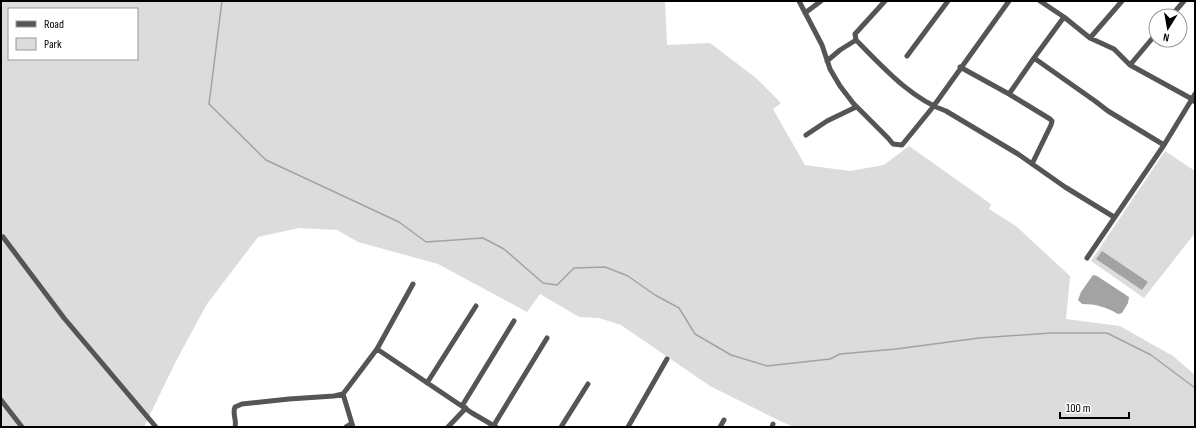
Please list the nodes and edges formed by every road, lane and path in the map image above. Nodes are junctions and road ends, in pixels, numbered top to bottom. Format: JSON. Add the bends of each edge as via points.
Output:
{"nodes":[{"id":1,"x":799,"y":1,"type":"edge"},
{"id":2,"x":821,"y":1,"type":"edge"},
{"id":3,"x":885,"y":1,"type":"edge"},
{"id":4,"x":948,"y":1,"type":"edge"},
{"id":5,"x":1009,"y":1,"type":"edge"},
{"id":6,"x":1040,"y":1,"type":"edge"},
{"id":7,"x":1122,"y":1,"type":"edge"},
{"id":8,"x":805,"y":13,"type":"junction"},
{"id":9,"x":1064,"y":16,"type":"junction"},
{"id":10,"x":1090,"y":38,"type":"junction"},
{"id":11,"x":856,"y":40,"type":"junction"},
{"id":12,"x":1148,"y":44,"type":"edge"},
{"id":13,"x":907,"y":56,"type":"dead end"},
{"id":14,"x":1034,"y":58,"type":"junction"},
{"id":15,"x":827,"y":61,"type":"junction"},
{"id":16,"x":1130,"y":65,"type":"junction"},
{"id":17,"x":960,"y":67,"type":"junction"},
{"id":18,"x":1009,"y":94,"type":"junction"},
{"id":19,"x":1194,"y":98,"type":"edge"},
{"id":20,"x":856,"y":107,"type":"junction"},
{"id":21,"x":933,"y":107,"type":"junction"},
{"id":22,"x":806,"y":135,"type":"dead end"},
{"id":23,"x":1164,"y":145,"type":"junction"},
{"id":24,"x":1032,"y":164,"type":"junction"},
{"id":25,"x":1114,"y":217,"type":"junction"},
{"id":26,"x":3,"y":237,"type":"dead end"},
{"id":27,"x":1087,"y":258,"type":"dead end"},
{"id":28,"x":413,"y":284,"type":"dead end"},
{"id":29,"x":476,"y":306,"type":"dead end"},
{"id":30,"x":514,"y":321,"type":"dead end"},
{"id":31,"x":547,"y":338,"type":"dead end"},
{"id":32,"x":376,"y":349,"type":"junction"},
{"id":33,"x":667,"y":359,"type":"dead end"},
{"id":34,"x":427,"y":383,"type":"junction"},
{"id":35,"x":588,"y":384,"type":"dead end"},
{"id":36,"x":343,"y":394,"type":"junction"},
{"id":37,"x":1,"y":400,"type":"edge"},
{"id":38,"x":464,"y":407,"type":"junction"},
{"id":39,"x":724,"y":420,"type":"dead end"},
{"id":40,"x":352,"y":425,"type":"edge"},
{"id":41,"x":495,"y":426,"type":"edge"},
{"id":42,"x":22,"y":427,"type":"edge"},
{"id":43,"x":156,"y":427,"type":"edge"},
{"id":44,"x":235,"y":427,"type":"edge"},
{"id":45,"x":346,"y":427,"type":"edge"},
{"id":46,"x":448,"y":427,"type":"edge"},
{"id":47,"x":561,"y":427,"type":"edge"},
{"id":48,"x":628,"y":427,"type":"edge"},
{"id":49,"x":720,"y":427,"type":"edge"}],
"edges":[{"from":1,"to":8,"type":"street"},
{"from":2,"to":8,"type":"street"},
{"from":3,"to":11,"type":"street","via":[[855,34]]},
{"from":4,"to":13,"type":"street"},
{"from":5,"to":17,"type":"street"},
{"from":6,"to":9,"type":"street"},
{"from":7,"to":10,"type":"street"},
{"from":8,"to":15,"type":"street","via":[[822,45]]},
{"from":9,"to":10,"type":"street"},
{"from":9,"to":14,"type":"street"},
{"from":10,"to":16,"type":"street","via":[[1114,49]]},
{"from":11,"to":15,"type":"street"},
{"from":11,"to":21,"type":"street","via":[[894,78]]},
{"from":12,"to":16,"type":"street"},
{"from":14,"to":18,"type":"street"},
{"from":14,"to":23,"type":"street","via":[[1108,111]]},
{"from":15,"to":20,"type":"street","via":[[840,86]]},
{"from":16,"to":19,"type":"street"},
{"from":17,"to":18,"type":"street"},
{"from":17,"to":21,"type":"street"},
{"from":18,"to":24,"type":"street","via":[[1052,121]]},
{"from":19,"to":23,"type":"street"},
{"from":20,"to":21,"type":"street","via":[[893,144],[902,145]]},
{"from":20,"to":22,"type":"street","via":[[826,121]]},
{"from":21,"to":24,"type":"street","via":[[946,111]]},
{"from":23,"to":25,"type":"street"},
{"from":24,"to":25,"type":"street"},
{"from":25,"to":27,"type":"street"},
{"from":26,"to":43,"type":"street","via":[[64,318]]},
{"from":28,"to":32,"type":"street"},
{"from":29,"to":34,"type":"street"},
{"from":30,"to":38,"type":"street"},
{"from":31,"to":41,"type":"street"},
{"from":32,"to":34,"type":"street"},
{"from":32,"to":36,"type":"street"},
{"from":33,"to":48,"type":"street"},
{"from":34,"to":38,"type":"street"},
{"from":35,"to":47,"type":"street"},
{"from":36,"to":40,"type":"street"},
{"from":36,"to":44,"type":"street","via":[[242,404],[233,411]]},
{"from":37,"to":42,"type":"street"},
{"from":38,"to":41,"type":"street"},
{"from":38,"to":46,"type":"street"},
{"from":39,"to":49,"type":"street"},
{"from":40,"to":45,"type":"street"}]}
